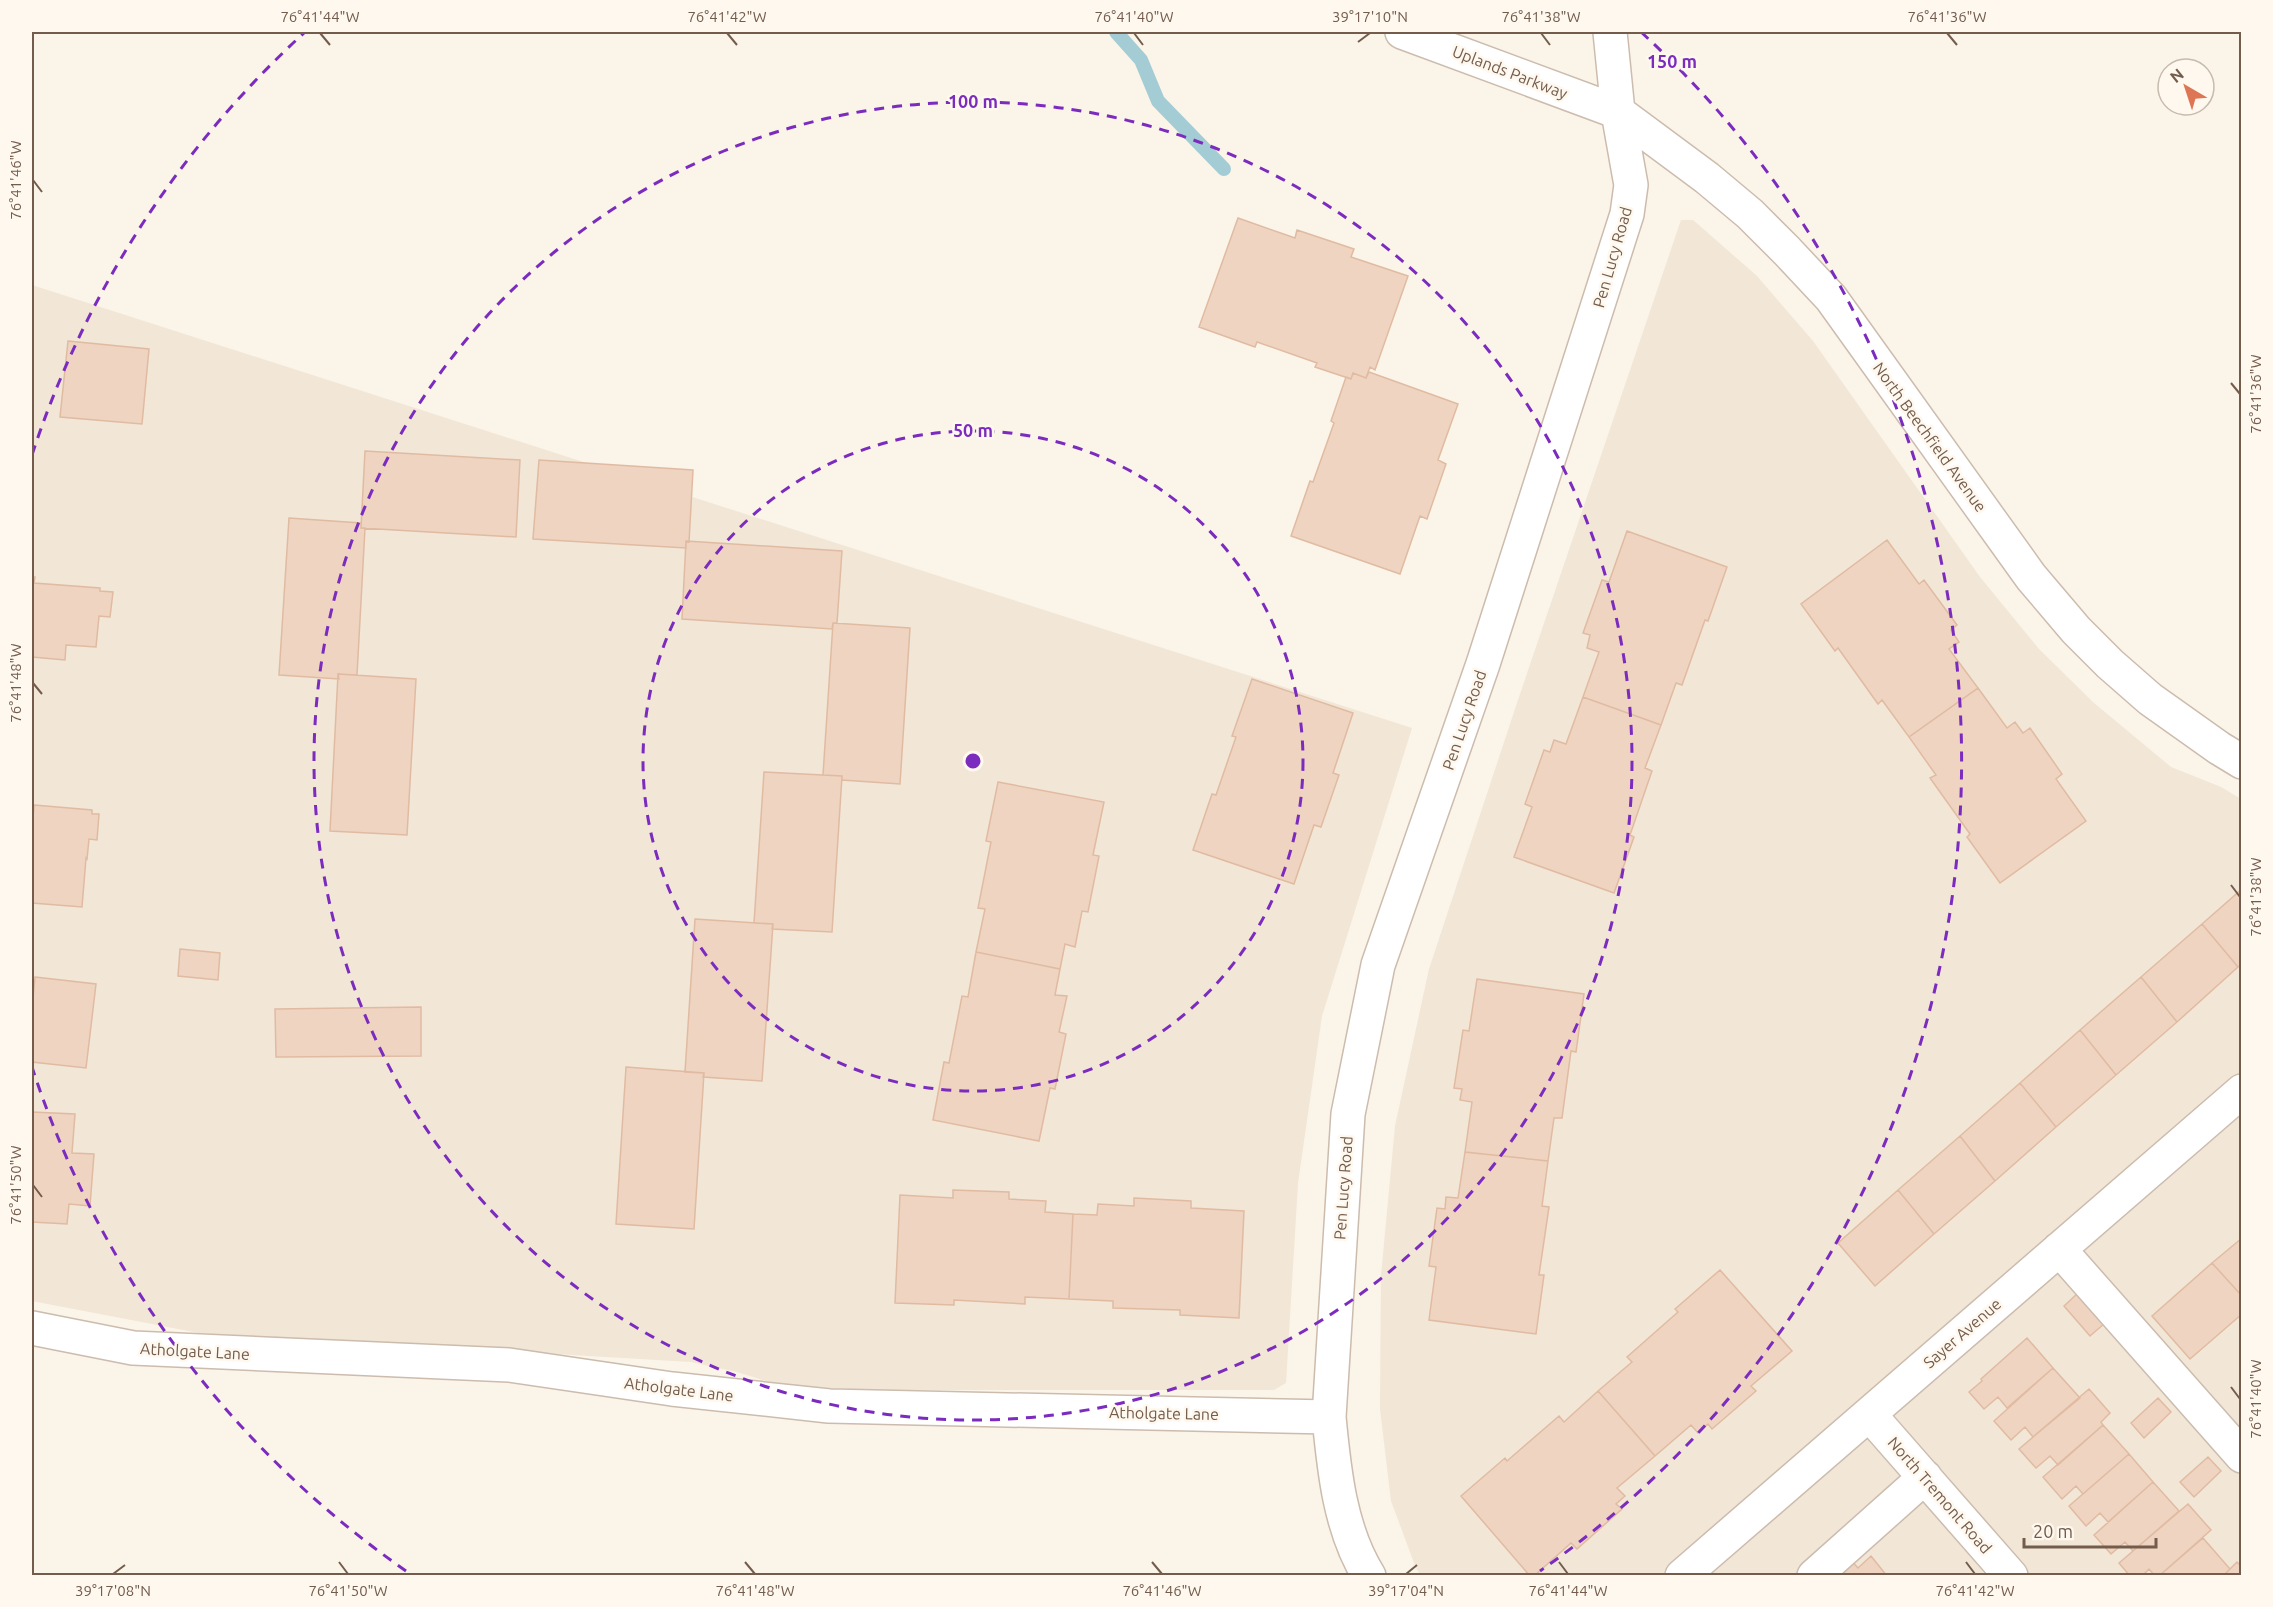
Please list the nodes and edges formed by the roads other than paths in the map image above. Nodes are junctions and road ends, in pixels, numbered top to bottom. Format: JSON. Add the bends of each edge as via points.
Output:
{"nodes":[{"id":1,"x":1402,"y":32,"type":"edge"},
{"id":2,"x":1610,"y":32,"type":"edge"},
{"id":3,"x":1618,"y":112,"type":"junction"},
{"id":4,"x":2241,"y":762,"type":"edge"},
{"id":5,"x":2241,"y":1091,"type":"edge"},
{"id":6,"x":2059,"y":1249,"type":"junction"},
{"id":7,"x":32,"y":1328,"type":"edge"},
{"id":8,"x":1869,"y":1414,"type":"junction"},
{"id":9,"x":1329,"y":1417,"type":"junction"},
{"id":10,"x":2241,"y":1456,"type":"edge"},
{"id":11,"x":1925,"y":1477,"type":"junction"},
{"id":12,"x":1369,"y":1575,"type":"edge"},
{"id":13,"x":1682,"y":1575,"type":"edge"},
{"id":14,"x":1814,"y":1575,"type":"edge"},
{"id":15,"x":2011,"y":1575,"type":"edge"}],
"edges":[{"from":1,"to":3,"type":"street","name":"Uplands Parkway"},
{"from":2,"to":3,"type":"street","name":"Pen Lucy Road"},
{"from":3,"to":4,"type":"street","name":"North Beechfield Avenue","via":[[1741,207],[1831,298],[2031,577],[2076,630],[2150,699]]},
{"from":3,"to":9,"type":"street","name":"Pen Lucy Road","via":[[1631,185],[1627,214],[1483,664],[1378,965],[1348,1114]]},
{"from":5,"to":6,"type":"street","name":"Sayer Avenue"},
{"from":6,"to":8,"type":"street","name":"Sayer Avenue"},
{"from":6,"to":10,"type":"street"},
{"from":7,"to":9,"type":"street","name":"Atholgate Lane","via":[[133,1348],[509,1365],[672,1389],[830,1406]]},
{"from":8,"to":11,"type":"street","name":"North Tremont Road"},
{"from":8,"to":13,"type":"street","name":"Sayer Avenue"},
{"from":9,"to":12,"type":"street","name":"Pen Lucy Road","via":[[1334,1466],[1348,1529]]},
{"from":11,"to":14,"type":"street"},
{"from":11,"to":15,"type":"street","name":"North Tremont Road"}]}
